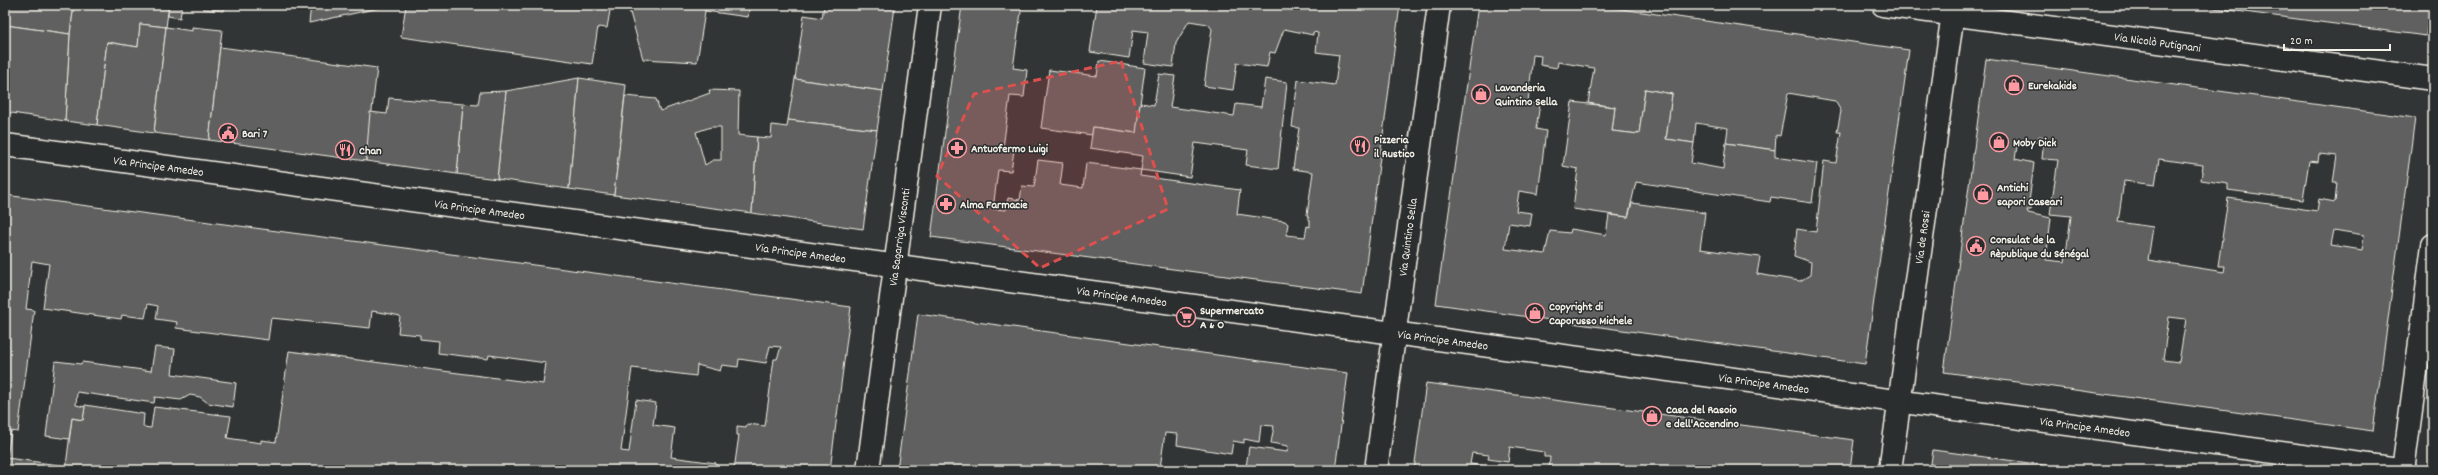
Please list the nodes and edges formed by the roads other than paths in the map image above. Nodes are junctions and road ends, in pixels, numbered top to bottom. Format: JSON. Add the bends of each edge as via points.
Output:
{"nodes":[{"id":1,"x":930,"y":5,"type":"edge"},
{"id":2,"x":1439,"y":5,"type":"edge"},
{"id":3,"x":1883,"y":5,"type":"edge"},
{"id":4,"x":1953,"y":10,"type":"edge"},
{"id":5,"x":2433,"y":79,"type":"edge"},
{"id":6,"x":5,"y":144,"type":"edge"},
{"id":7,"x":2433,"y":245,"type":"edge"},
{"id":8,"x":896,"y":264,"type":"junction"},
{"id":9,"x":1395,"y":333,"type":"junction"},
{"id":10,"x":1900,"y":401,"type":"junction"},
{"id":11,"x":868,"y":470,"type":"edge"},
{"id":12,"x":1376,"y":470,"type":"edge"},
{"id":13,"x":1890,"y":470,"type":"edge"},
{"id":14,"x":2404,"y":470,"type":"edge"}],
"edges":[{"from":1,"to":8,"type":"street","name":"Via Sagarriga Visconti"},
{"from":2,"to":9,"type":"street","name":"Via Quintino Sella"},
{"from":3,"to":4,"type":"street","name":"Via Nicolò Putignani"},
{"from":4,"to":5,"type":"street","name":"Via Nicolò Putignani"},
{"from":4,"to":10,"type":"street","name":"Via de Rossi"},
{"from":6,"to":8,"type":"street","name":"Via Principe Amedeo"},
{"from":7,"to":14,"type":"street"},
{"from":8,"to":9,"type":"street","name":"Via Principe Amedeo"},
{"from":8,"to":11,"type":"street","name":"Via Sagarriga Visconti"},
{"from":9,"to":10,"type":"street","name":"Via Principe Amedeo"},
{"from":9,"to":12,"type":"street","name":"Via Quintino Sella"},
{"from":10,"to":13,"type":"street","name":"Via de Rossi"},
{"from":10,"to":14,"type":"street","name":"Via Principe Amedeo"}]}
